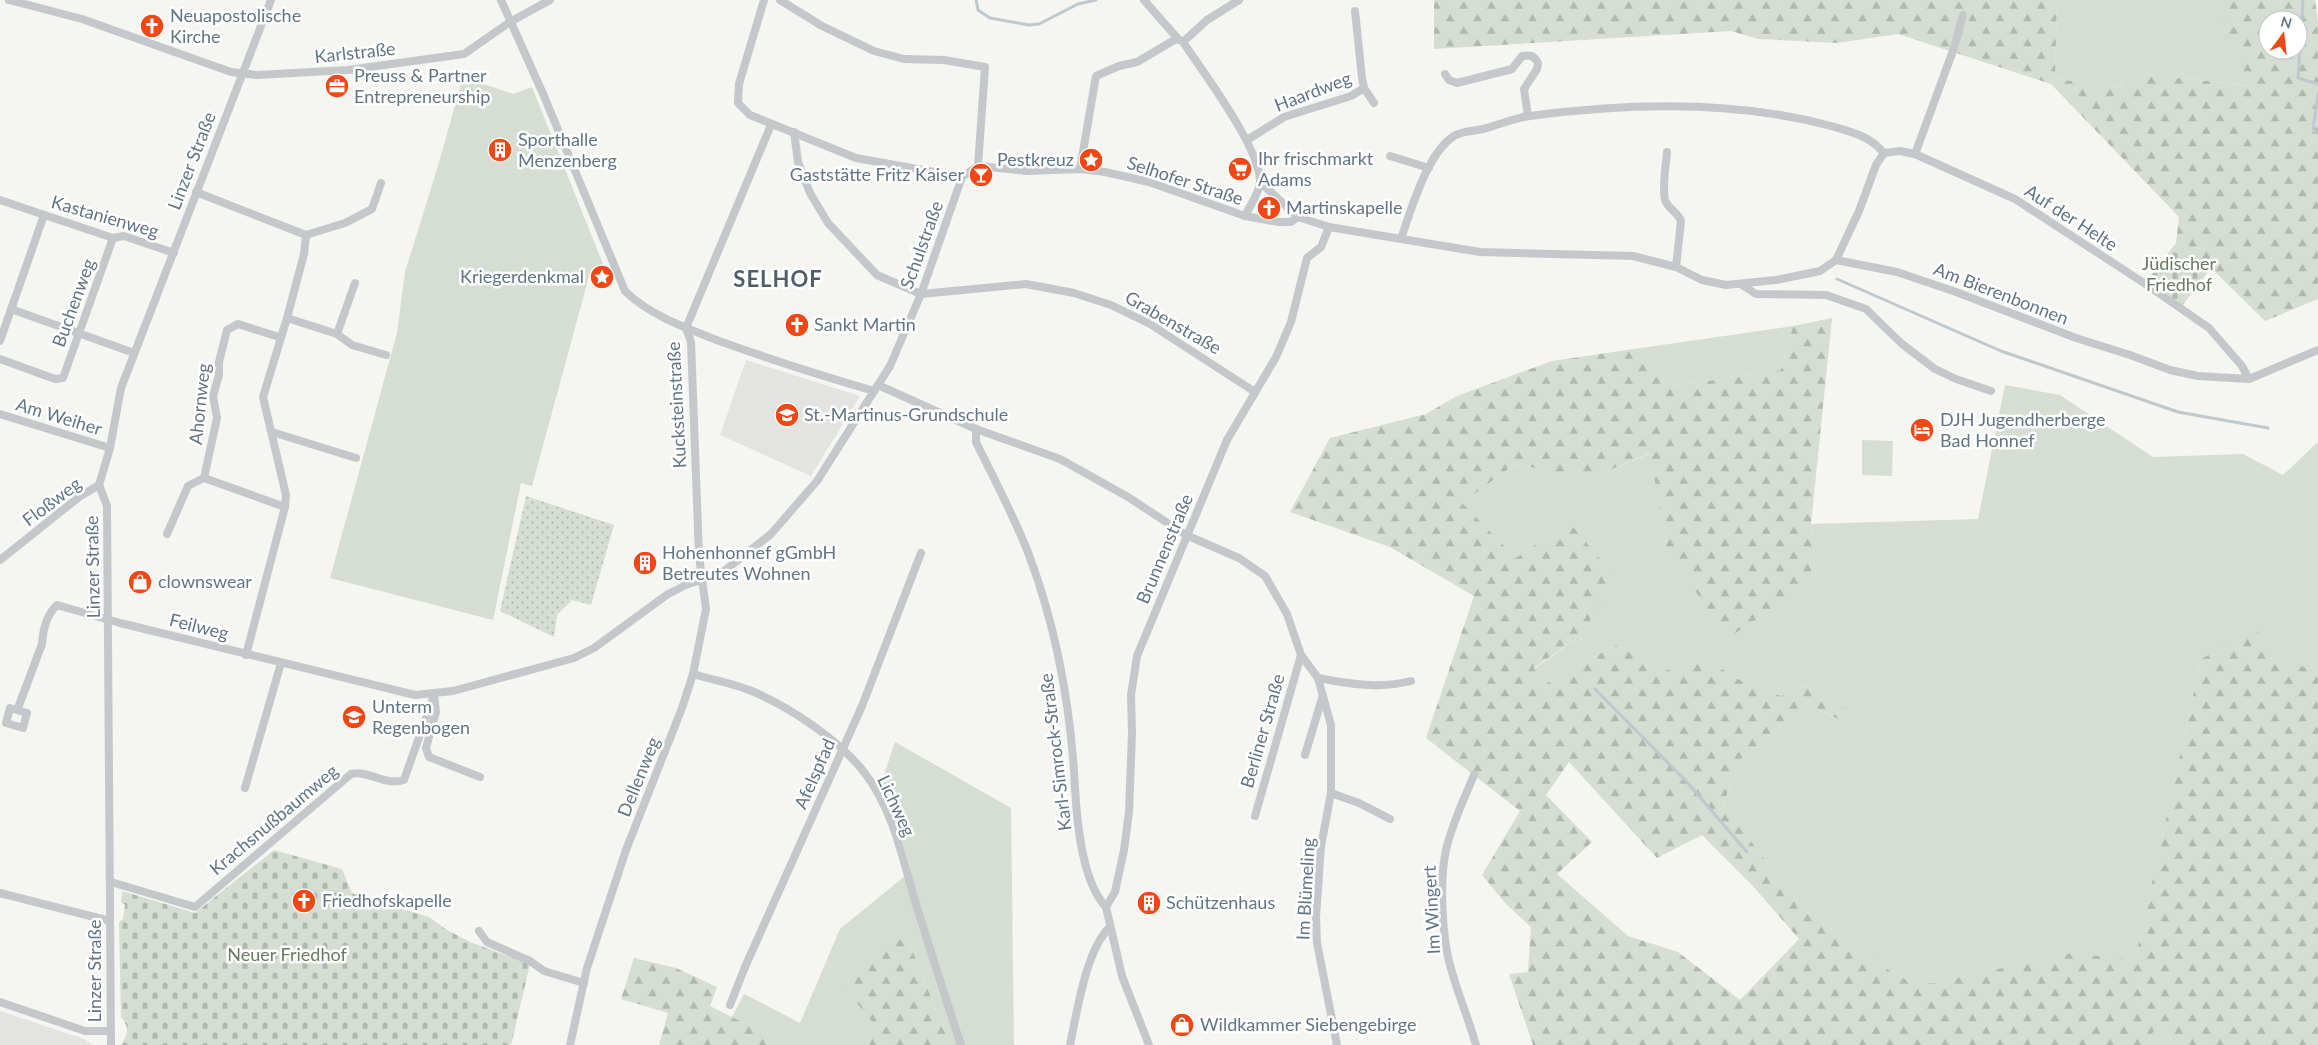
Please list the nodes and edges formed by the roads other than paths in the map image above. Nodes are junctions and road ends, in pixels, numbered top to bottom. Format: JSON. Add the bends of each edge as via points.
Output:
{"nodes":[{"id":1,"x":9,"y":0,"type":"edge"},
{"id":2,"x":271,"y":0,"type":"edge"},
{"id":3,"x":501,"y":0,"type":"edge"},
{"id":4,"x":550,"y":0,"type":"edge"},
{"id":5,"x":764,"y":0,"type":"edge"},
{"id":6,"x":780,"y":0,"type":"edge"},
{"id":7,"x":1144,"y":0,"type":"edge"},
{"id":8,"x":1239,"y":0,"type":"edge"},
{"id":9,"x":43,"y":3,"type":"edge"},
{"id":10,"x":1355,"y":11,"type":"dead end"},
{"id":11,"x":1963,"y":15,"type":"dead end"},
{"id":12,"x":510,"y":22,"type":"junction"},
{"id":13,"x":1180,"y":40,"type":"junction"},
{"id":14,"x":243,"y":74,"type":"junction"},
{"id":15,"x":1445,"y":74,"type":"dead end"},
{"id":16,"x":1364,"y":88,"type":"junction"},
{"id":17,"x":1374,"y":103,"type":"dead end"},
{"id":18,"x":1528,"y":116,"type":"junction"},
{"id":19,"x":771,"y":125,"type":"junction"},
{"id":20,"x":794,"y":132,"type":"junction"},
{"id":21,"x":1247,"y":140,"type":"junction"},
{"id":22,"x":1667,"y":152,"type":"dead end"},
{"id":23,"x":1884,"y":153,"type":"junction"},
{"id":24,"x":1915,"y":154,"type":"junction"},
{"id":25,"x":1390,"y":156,"type":"dead end"},
{"id":26,"x":978,"y":166,"type":"junction"},
{"id":27,"x":1080,"y":168,"type":"junction"},
{"id":28,"x":1429,"y":168,"type":"junction"},
{"id":29,"x":962,"y":177,"type":"junction"},
{"id":30,"x":381,"y":183,"type":"dead end"},
{"id":31,"x":1260,"y":183,"type":"junction"},
{"id":32,"x":196,"y":192,"type":"junction"},
{"id":33,"x":0,"y":200,"type":"edge"},
{"id":34,"x":44,"y":215,"type":"junction"},
{"id":35,"x":1245,"y":216,"type":"junction"},
{"id":36,"x":1298,"y":217,"type":"junction"},
{"id":37,"x":1330,"y":227,"type":"junction"},
{"id":38,"x":306,"y":235,"type":"junction"},
{"id":39,"x":113,"y":238,"type":"junction"},
{"id":40,"x":1401,"y":239,"type":"junction"},
{"id":41,"x":174,"y":253,"type":"junction"},
{"id":42,"x":1836,"y":260,"type":"junction"},
{"id":43,"x":1676,"y":267,"type":"junction"},
{"id":44,"x":355,"y":283,"type":"dead end"},
{"id":45,"x":1742,"y":285,"type":"junction"},
{"id":46,"x":921,"y":294,"type":"junction"},
{"id":47,"x":11,"y":309,"type":"junction"},
{"id":48,"x":287,"y":318,"type":"junction"},
{"id":49,"x":686,"y":328,"type":"junction"},
{"id":50,"x":79,"y":334,"type":"junction"},
{"id":51,"x":338,"y":334,"type":"junction"},
{"id":52,"x":279,"y":336,"type":"junction"},
{"id":53,"x":0,"y":341,"type":"edge"},
{"id":54,"x":2318,"y":350,"type":"edge"},
{"id":55,"x":134,"y":353,"type":"junction"},
{"id":56,"x":386,"y":355,"type":"dead end"},
{"id":57,"x":0,"y":359,"type":"edge"},
{"id":58,"x":2249,"y":379,"type":"junction"},
{"id":59,"x":876,"y":388,"type":"junction"},
{"id":60,"x":1991,"y":391,"type":"dead end"},
{"id":61,"x":1256,"y":392,"type":"junction"},
{"id":62,"x":0,"y":414,"type":"edge"},
{"id":63,"x":974,"y":428,"type":"junction"},
{"id":64,"x":272,"y":432,"type":"junction"},
{"id":65,"x":110,"y":448,"type":"junction"},
{"id":66,"x":356,"y":458,"type":"dead end"},
{"id":67,"x":204,"y":478,"type":"junction"},
{"id":68,"x":99,"y":485,"type":"junction"},
{"id":69,"x":285,"y":507,"type":"junction"},
{"id":70,"x":167,"y":534,"type":"dead end"},
{"id":71,"x":1186,"y":535,"type":"junction"},
{"id":72,"x":921,"y":553,"type":"dead end"},
{"id":73,"x":0,"y":560,"type":"edge"},
{"id":74,"x":702,"y":580,"type":"junction"},
{"id":75,"x":109,"y":620,"type":"junction"},
{"id":76,"x":246,"y":655,"type":"junction"},
{"id":77,"x":1301,"y":655,"type":"junction"},
{"id":78,"x":281,"y":663,"type":"junction"},
{"id":79,"x":693,"y":674,"type":"junction"},
{"id":80,"x":1318,"y":678,"type":"junction"},
{"id":81,"x":1411,"y":681,"type":"dead end"},
{"id":82,"x":1324,"y":693,"type":"junction"},
{"id":83,"x":434,"y":694,"type":"junction"},
{"id":84,"x":18,"y":708,"type":"junction"},
{"id":85,"x":3,"y":722,"type":"edge"},
{"id":86,"x":842,"y":750,"type":"junction"},
{"id":87,"x":1305,"y":755,"type":"dead end"},
{"id":88,"x":1474,"y":775,"type":"dead end"},
{"id":89,"x":480,"y":777,"type":"dead end"},
{"id":90,"x":244,"y":788,"type":"dead end"},
{"id":91,"x":1331,"y":793,"type":"junction"},
{"id":92,"x":1255,"y":816,"type":"dead end"},
{"id":93,"x":1390,"y":819,"type":"dead end"},
{"id":94,"x":111,"y":882,"type":"junction"},
{"id":95,"x":0,"y":892,"type":"edge"},
{"id":96,"x":1106,"y":907,"type":"junction"},
{"id":97,"x":110,"y":921,"type":"junction"},
{"id":98,"x":1110,"y":926,"type":"junction"},
{"id":99,"x":479,"y":931,"type":"dead end"},
{"id":100,"x":584,"y":983,"type":"junction"},
{"id":101,"x":0,"y":1002,"type":"edge"},
{"id":102,"x":730,"y":1005,"type":"dead end"},
{"id":103,"x":110,"y":1031,"type":"junction"},
{"id":104,"x":111,"y":1045,"type":"edge"},
{"id":105,"x":570,"y":1045,"type":"edge"},
{"id":106,"x":961,"y":1045,"type":"edge"},
{"id":107,"x":1070,"y":1045,"type":"edge"},
{"id":108,"x":1149,"y":1045,"type":"edge"},
{"id":109,"x":1337,"y":1045,"type":"edge"},
{"id":110,"x":1476,"y":1045,"type":"edge"}],
"edges":[{"from":1,"to":9,"type":"street","name":"Karlstraße"},
{"from":2,"to":14,"type":"street","name":"Linzer Straße"},
{"from":3,"to":12,"type":"street","name":"Berliner Straße"},
{"from":4,"to":12,"type":"street","name":"Karlstraße"},
{"from":5,"to":19,"type":"street","via":[[739,84],[738,103],[750,116]]},
{"from":6,"to":26,"type":"street","via":[[822,26],[874,51],[904,58],[985,67]]},
{"from":7,"to":13,"type":"street"},
{"from":8,"to":13,"type":"street"},
{"from":9,"to":14,"type":"street","name":"Karlstraße"},
{"from":10,"to":16,"type":"street","name":"Haardweg"},
{"from":11,"to":24,"type":"street"},
{"from":12,"to":14,"type":"street","name":"Karlstraße","via":[[464,54],[348,70]]},
{"from":12,"to":49,"type":"street","name":"Berliner Straße","via":[[625,291],[644,306]]},
{"from":13,"to":21,"type":"street"},
{"from":13,"to":27,"type":"street","via":[[1137,62],[1096,76]]},
{"from":14,"to":32,"type":"street","name":"Linzer Straße"},
{"from":15,"to":18,"type":"street","via":[[1457,83],[1512,69],[1522,56],[1530,55],[1538,62],[1537,70],[1524,89]]},
{"from":16,"to":17,"type":"street","name":"Haardweg"},
{"from":16,"to":21,"type":"street","name":"Haardweg","via":[[1351,96],[1284,117]]},
{"from":18,"to":23,"type":"street","via":[[1624,108],[1721,109],[1805,119],[1855,133],[1875,142]]},
{"from":18,"to":28,"type":"street","via":[[1455,134],[1443,145]]},
{"from":19,"to":20,"type":"street"},
{"from":19,"to":49,"type":"street","name":"Kucksteinstraße"},
{"from":20,"to":29,"type":"street","via":[[856,158]]},
{"from":20,"to":46,"type":"street","via":[[798,162],[810,193],[828,223],[877,275]]},
{"from":21,"to":31,"type":"street"},
{"from":22,"to":43,"type":"street","via":[[1665,200],[1679,214],[1681,222]]},
{"from":23,"to":24,"type":"street","name":"Auf der Helte","via":[[1900,151]]},
{"from":23,"to":42,"type":"street"},
{"from":24,"to":58,"type":"street","name":"Auf der Helte","via":[[2016,199],[2147,285],[2209,328],[2242,366]]},
{"from":25,"to":28,"type":"street"},
{"from":26,"to":27,"type":"street","name":"Selhofer Straße","via":[[1042,171]]},
{"from":26,"to":29,"type":"street"},
{"from":27,"to":35,"type":"street","name":"Selhofer Straße","via":[[1149,182]]},
{"from":28,"to":40,"type":"street"},
{"from":29,"to":46,"type":"street","name":"Schulstraße"},
{"from":30,"to":38,"type":"street","via":[[372,209],[345,223]]},
{"from":31,"to":35,"type":"street"},
{"from":31,"to":36,"type":"street"},
{"from":32,"to":38,"type":"street"},
{"from":32,"to":41,"type":"street","name":"Linzer Straße"},
{"from":33,"to":34,"type":"street","name":"Kastanienweg"},
{"from":34,"to":39,"type":"street","name":"Kastanienweg"},
{"from":34,"to":47,"type":"street"},
{"from":35,"to":36,"type":"street","name":"Selhofer Straße","via":[[1278,222],[1291,222]]},
{"from":36,"to":37,"type":"street","name":"Selhofer Straße"},
{"from":37,"to":40,"type":"street","name":"Selhofer Straße"},
{"from":37,"to":61,"type":"street","name":"Brunnenstraße","via":[[1321,247],[1307,258],[1291,322]]},
{"from":38,"to":48,"type":"street"},
{"from":39,"to":41,"type":"street","name":"Kastanienweg","via":[[124,236]]},
{"from":39,"to":50,"type":"street","name":"Buchenweg"},
{"from":40,"to":43,"type":"street","name":"Selhofer Straße","via":[[1480,252],[1633,256]]},
{"from":41,"to":55,"type":"street","name":"Linzer Straße"},
{"from":42,"to":45,"type":"street","via":[[1820,271]]},
{"from":42,"to":58,"type":"street","name":"Am Bierenbonnen","via":[[1897,272],[2170,370],[2198,376]]},
{"from":43,"to":45,"type":"street","name":"Selhofer Straße","via":[[1702,280]]},
{"from":44,"to":51,"type":"street"},
{"from":45,"to":60,"type":"street","name":"Selhofer Straße","via":[[1756,294],[1826,295],[1859,306],[1935,368]]},
{"from":46,"to":59,"type":"street","name":"Schulstraße","via":[[890,366]]},
{"from":46,"to":61,"type":"street","name":"Grabenstraße","via":[[1026,284],[1074,293],[1111,305],[1150,324]]},
{"from":47,"to":50,"type":"street"},
{"from":47,"to":53,"type":"street"},
{"from":48,"to":51,"type":"street"},
{"from":48,"to":52,"type":"street"},
{"from":49,"to":59,"type":"street","name":"Berliner Straße","via":[[772,360]]},
{"from":49,"to":74,"type":"street","name":"Kucksteinstraße","via":[[691,342]]},
{"from":50,"to":55,"type":"street"},
{"from":50,"to":57,"type":"street","name":"Buchenweg","via":[[63,378],[55,379]]},
{"from":51,"to":56,"type":"street","via":[[352,345]]},
{"from":52,"to":64,"type":"street","via":[[263,397]]},
{"from":52,"to":67,"type":"street","name":"Ahornweg","via":[[238,324],[227,330],[213,396],[217,418]]},
{"from":54,"to":58,"type":"street"},
{"from":55,"to":65,"type":"street","name":"Linzer Straße","via":[[121,388]]},
{"from":59,"to":63,"type":"street","name":"Berliner Straße"},
{"from":59,"to":74,"type":"street","name":"Schulstraße","via":[[798,505],[771,534],[746,554],[718,574]]},
{"from":61,"to":71,"type":"street","name":"Brunnenstraße","via":[[1227,440]]},
{"from":62,"to":65,"type":"street","name":"Am Weiher"},
{"from":63,"to":71,"type":"street","name":"Berliner Straße","via":[[1060,459],[1128,497]]},
{"from":63,"to":96,"type":"street","name":"Karl-Simrock-Straße","via":[[976,442],[1028,554],[1047,608],[1069,708],[1081,842],[1092,884]]},
{"from":64,"to":66,"type":"street"},
{"from":64,"to":69,"type":"street","via":[[286,495]]},
{"from":65,"to":68,"type":"street","name":"Linzer Straße"},
{"from":67,"to":69,"type":"street"},
{"from":67,"to":70,"type":"street","via":[[188,486]]},
{"from":68,"to":73,"type":"street","name":"Floßweg","via":[[79,497]]},
{"from":68,"to":75,"type":"street","name":"Linzer Straße","via":[[107,506]]},
{"from":69,"to":76,"type":"street"},
{"from":71,"to":77,"type":"street","name":"Berliner Straße","via":[[1239,558],[1265,576],[1287,614]]},
{"from":71,"to":96,"type":"street","name":"Brunnenstraße","via":[[1137,656],[1131,695],[1131,758],[1124,850],[1115,892]]},
{"from":72,"to":86,"type":"street","name":"Afelspfad"},
{"from":74,"to":79,"type":"street","name":"Dellenweg","via":[[706,609]]},
{"from":74,"to":83,"type":"street","via":[[668,594],[594,648],[574,658]]},
{"from":75,"to":76,"type":"street","name":"Feilweg"},
{"from":75,"to":84,"type":"street","name":"Feilweg","via":[[57,605],[51,611]]},
{"from":75,"to":94,"type":"street","name":"Linzer Straße"},
{"from":76,"to":78,"type":"street","name":"Feilweg"},
{"from":77,"to":80,"type":"street","name":"Berliner Straße"},
{"from":77,"to":92,"type":"street","name":"Berliner Straße"},
{"from":78,"to":83,"type":"street","name":"Feilweg","via":[[403,694]]},
{"from":78,"to":90,"type":"street"},
{"from":79,"to":86,"type":"street","name":"Lichweg","via":[[753,692],[795,714]]},
{"from":79,"to":100,"type":"street","name":"Dellenweg","via":[[626,850]]},
{"from":80,"to":81,"type":"street","via":[[1372,686]]},
{"from":80,"to":82,"type":"street","name":"Im Blümeling"},
{"from":82,"to":87,"type":"street"},
{"from":82,"to":91,"type":"street","name":"Im Blümeling","via":[[1331,725]]},
{"from":83,"to":89,"type":"street","via":[[436,712],[426,748],[429,757]]},
{"from":83,"to":94,"type":"street","name":"Krachsnußbaumweg","via":[[404,780],[393,784],[358,772],[351,774],[195,907]]},
{"from":84,"to":85,"type":"street","via":[[10,708]]},
{"from":84,"to":85,"type":"street","via":[[27,713],[23,728]]},
{"from":86,"to":102,"type":"street","name":"Afelspfad"},
{"from":86,"to":106,"type":"street","name":"Lichweg","via":[[863,772],[881,799],[894,829]]},
{"from":88,"to":110,"type":"street","name":"Im Wingert","via":[[1445,852],[1443,895],[1445,935],[1452,972]]},
{"from":91,"to":93,"type":"street"},
{"from":91,"to":109,"type":"street","name":"Im Blümeling","via":[[1322,846],[1316,917],[1317,943]]},
{"from":94,"to":97,"type":"street","name":"Linzer Straße"},
{"from":95,"to":97,"type":"street"},
{"from":96,"to":98,"type":"street","name":"Karl-Simrock-Straße"},
{"from":97,"to":103,"type":"street","name":"Linzer Straße"},
{"from":98,"to":107,"type":"street","via":[[1100,935],[1093,950]]},
{"from":98,"to":108,"type":"street","name":"Karl-Simrock-Straße","via":[[1122,976]]},
{"from":99,"to":100,"type":"street","via":[[487,942],[530,961],[544,971]]},
{"from":100,"to":105,"type":"street","name":"Dellenweg"},
{"from":101,"to":103,"type":"street","via":[[85,1032]]},
{"from":103,"to":104,"type":"street","name":"Linzer Straße"}]}
